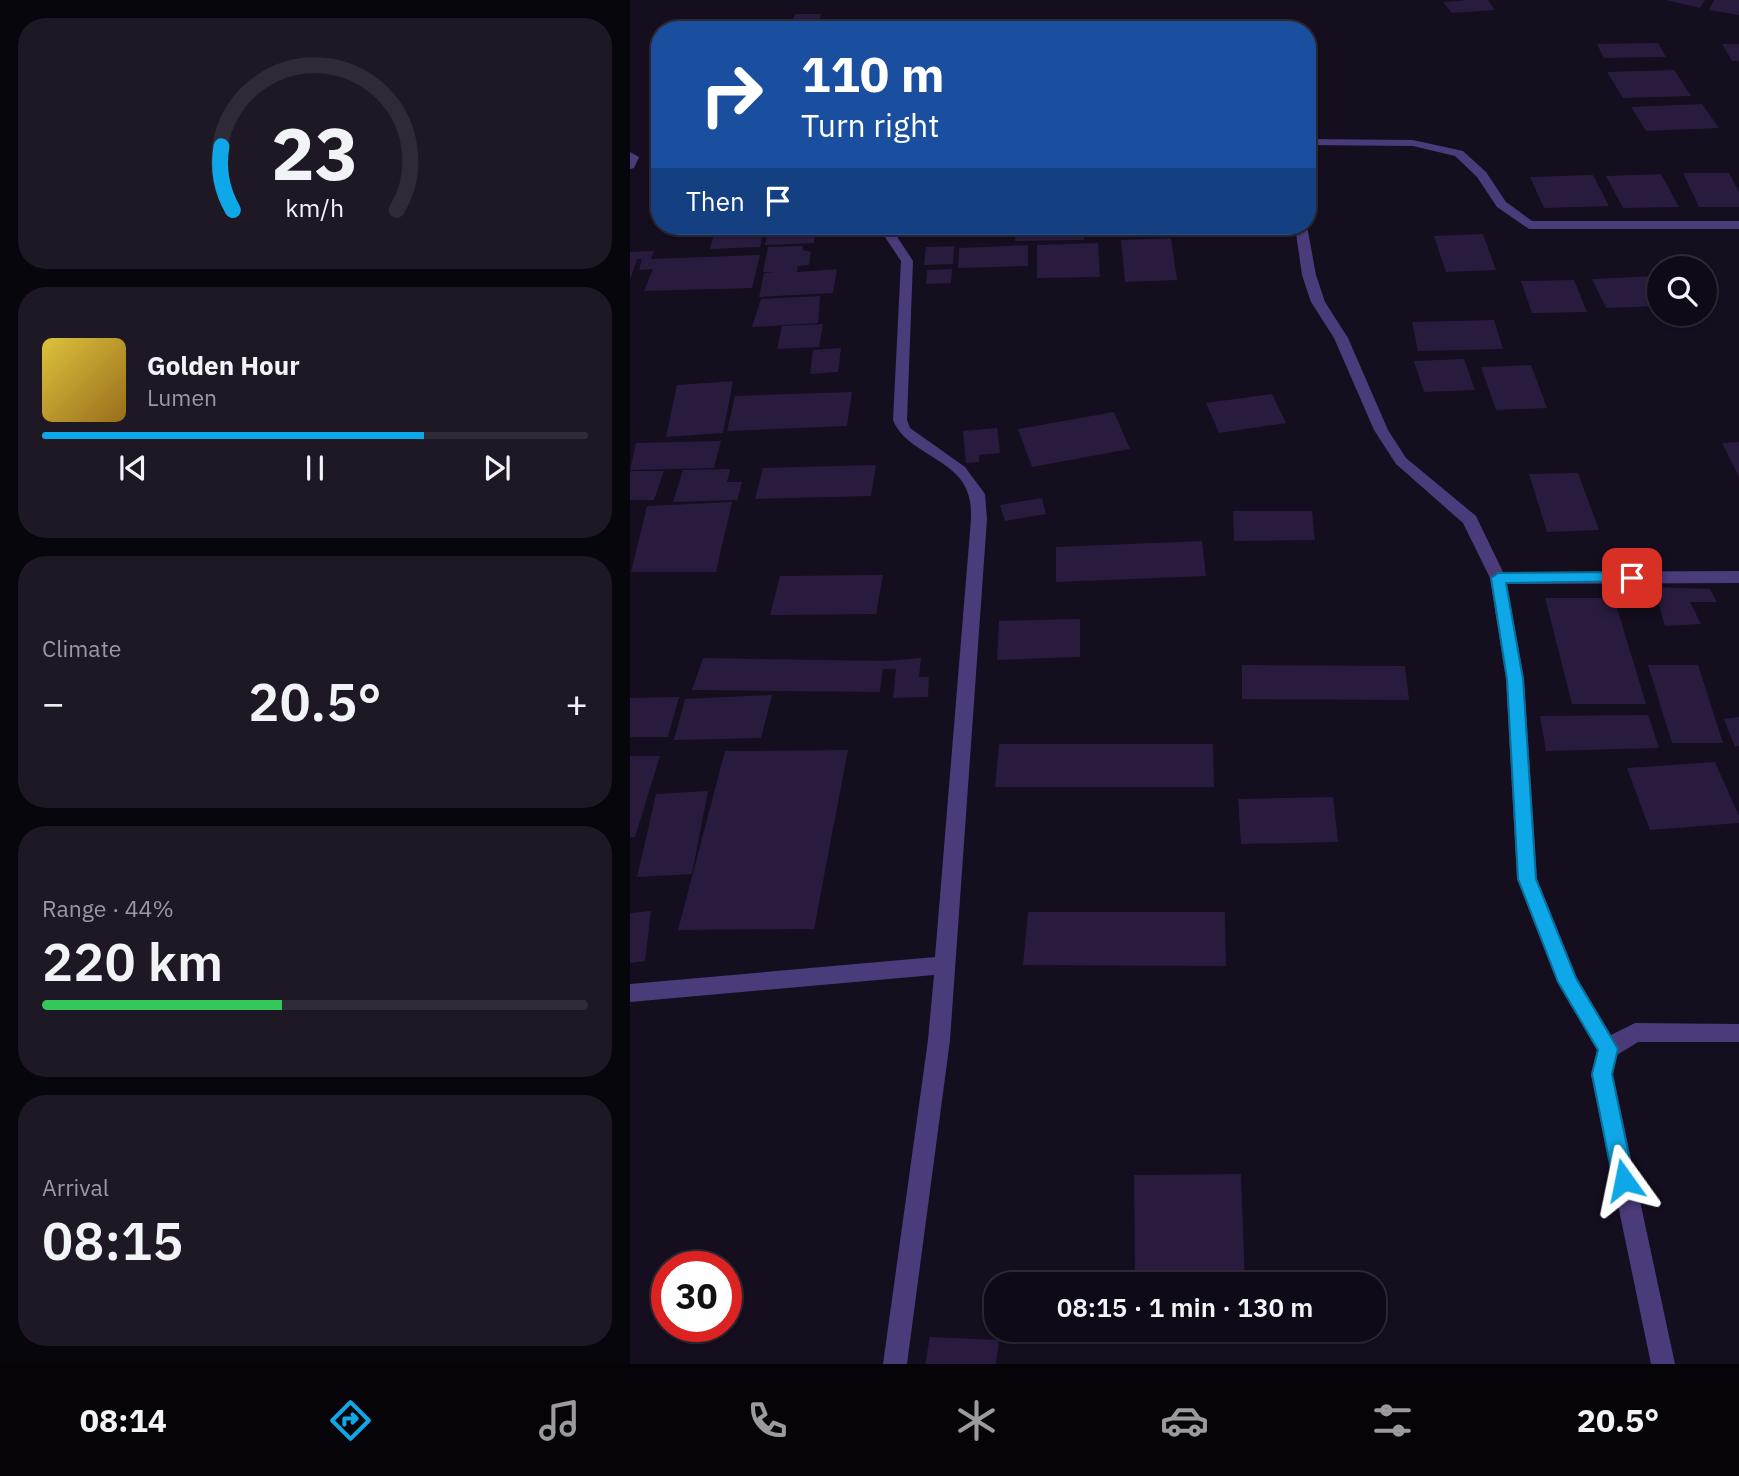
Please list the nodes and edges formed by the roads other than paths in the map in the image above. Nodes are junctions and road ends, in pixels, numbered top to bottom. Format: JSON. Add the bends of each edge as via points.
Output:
{"nodes":[{"id":1,"x":1316,"y":142,"type":"edge"},
{"id":2,"x":630,"y":156,"type":"edge"},
{"id":3,"x":630,"y":165,"type":"edge"},
{"id":4,"x":1739,"y":225,"type":"edge"},
{"id":5,"x":889,"y":235,"type":"edge"},
{"id":6,"x":1302,"y":235,"type":"edge"},
{"id":7,"x":1739,"y":577,"type":"edge"},
{"id":8,"x":1498,"y":578,"type":"junction"},
{"id":9,"x":943,"y":965,"type":"junction"},
{"id":10,"x":630,"y":993,"type":"edge"},
{"id":11,"x":1739,"y":1033,"type":"edge"},
{"id":12,"x":1608,"y":1049,"type":"junction"},
{"id":13,"x":895,"y":1364,"type":"edge"},
{"id":14,"x":1663,"y":1364,"type":"edge"}],
"edges":[{"from":1,"to":4,"type":"street","via":[[1413,143],[1459,153],[1482,175],[1501,204],[1529,225]]},
{"from":2,"to":3,"type":"street"},
{"from":5,"to":9,"type":"street","via":[[907,261],[900,420],[904,430],[960,470],[977,494],[979,519]]},
{"from":6,"to":8,"type":"street","via":[[1318,302],[1340,338],[1381,430],[1401,461],[1470,520]]},
{"from":7,"to":8,"type":"street"},
{"from":8,"to":12,"type":"street","via":[[1515,679],[1527,879],[1568,982]]},
{"from":9,"to":10,"type":"street"},
{"from":9,"to":13,"type":"street","via":[[939,1040]]},
{"from":11,"to":12,"type":"street","via":[[1635,1032]]},
{"from":12,"to":14,"type":"street","via":[[1602,1074]]}]}
